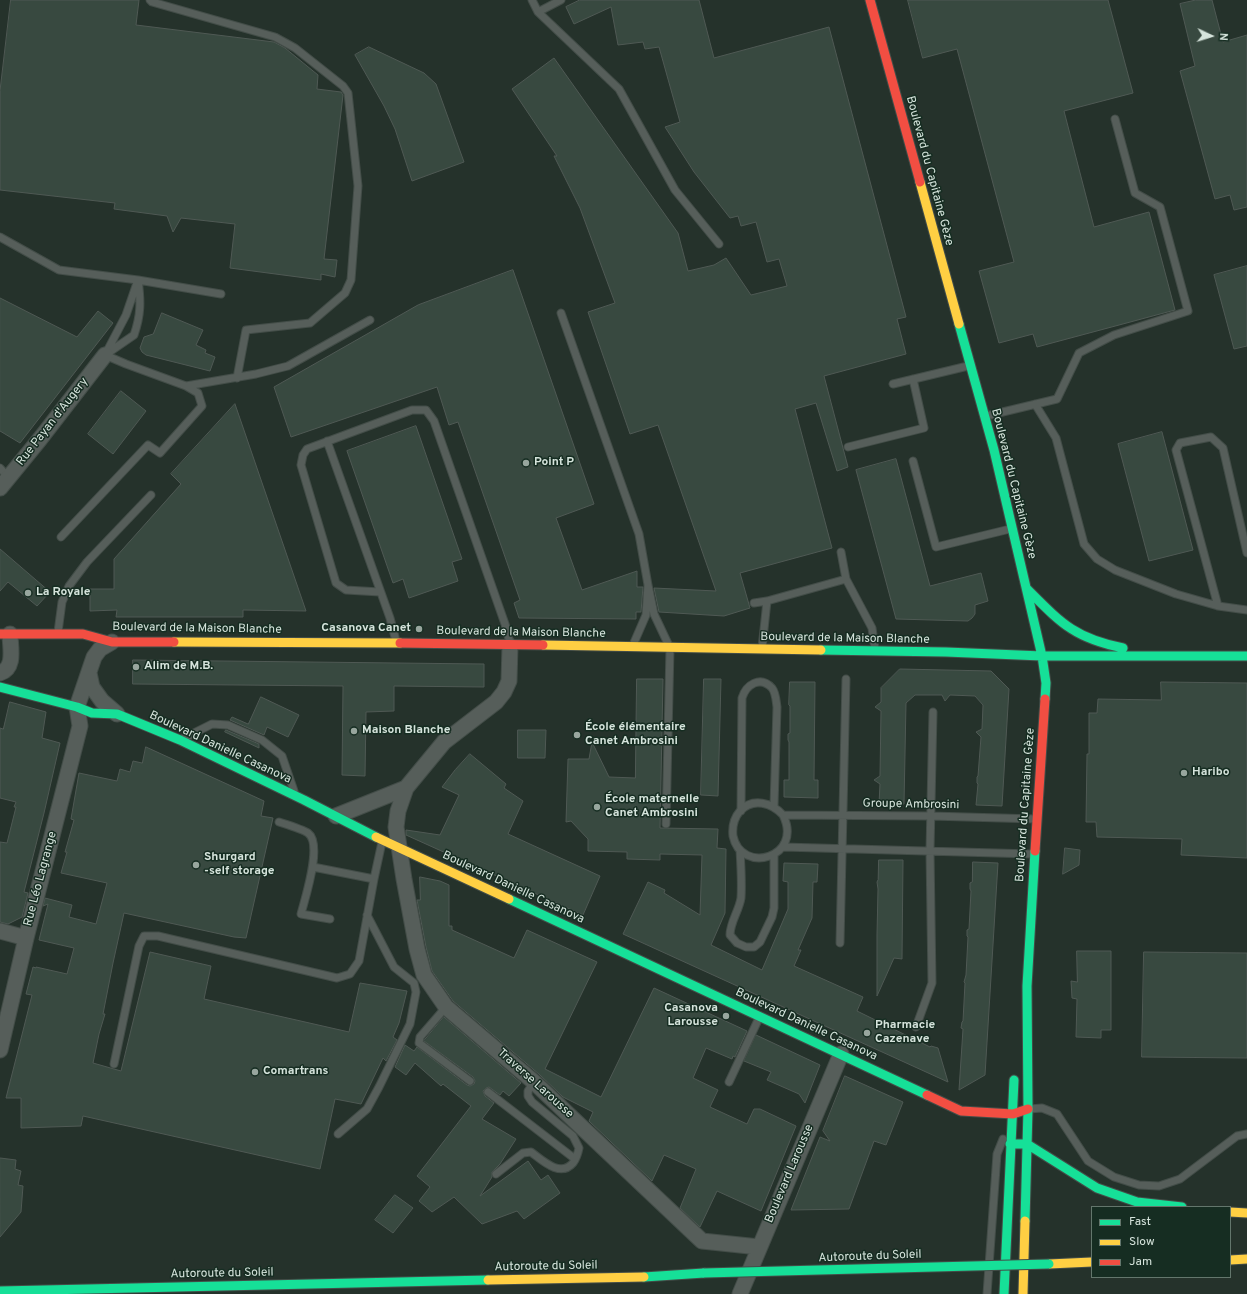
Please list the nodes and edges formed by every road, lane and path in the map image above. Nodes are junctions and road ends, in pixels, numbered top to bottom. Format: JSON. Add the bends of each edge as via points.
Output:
{"nodes":[{"id":1,"x":150,"y":0,"type":"edge"},
{"id":2,"x":532,"y":0,"type":"edge"},
{"id":3,"x":561,"y":0,"type":"edge"},
{"id":4,"x":870,"y":0,"type":"edge"},
{"id":5,"x":538,"y":12,"type":"junction"},
{"id":6,"x":1115,"y":119,"type":"dead end"},
{"id":7,"x":0,"y":237,"type":"edge"},
{"id":8,"x":719,"y":244,"type":"dead end"},
{"id":9,"x":138,"y":280,"type":"junction"},
{"id":10,"x":221,"y":294,"type":"dead end"},
{"id":11,"x":561,"y":313,"type":"dead end"},
{"id":12,"x":370,"y":320,"type":"dead end"},
{"id":13,"x":106,"y":355,"type":"junction"},
{"id":14,"x":970,"y":365,"type":"junction"},
{"id":15,"x":237,"y":378,"type":"junction"},
{"id":16,"x":913,"y":379,"type":"junction"},
{"id":17,"x":893,"y":384,"type":"dead end"},
{"id":18,"x":186,"y":386,"type":"junction"},
{"id":19,"x":1035,"y":404,"type":"junction"},
{"id":20,"x":984,"y":417,"type":"junction"},
{"id":21,"x":327,"y":441,"type":"junction"},
{"id":22,"x":848,"y":447,"type":"dead end"},
{"id":23,"x":913,"y":461,"type":"dead end"},
{"id":24,"x":3,"y":478,"type":"edge"},
{"id":25,"x":151,"y":494,"type":"dead end"},
{"id":26,"x":1012,"y":529,"type":"junction"},
{"id":27,"x":61,"y":537,"type":"dead end"},
{"id":28,"x":841,"y":552,"type":"dead end"},
{"id":29,"x":1247,"y":553,"type":"edge"},
{"id":30,"x":846,"y":579,"type":"junction"},
{"id":31,"x":648,"y":585,"type":"junction"},
{"id":32,"x":1027,"y":588,"type":"junction"},
{"id":33,"x":380,"y":592,"type":"junction"},
{"id":34,"x":767,"y":600,"type":"junction"},
{"id":35,"x":754,"y":603,"type":"dead end"},
{"id":36,"x":1218,"y":606,"type":"junction"},
{"id":37,"x":1247,"y":610,"type":"edge"},
{"id":38,"x":5,"y":634,"type":"edge"},
{"id":39,"x":58,"y":634,"type":"junction"},
{"id":40,"x":112,"y":642,"type":"junction"},
{"id":41,"x":396,"y":643,"type":"junction"},
{"id":42,"x":510,"y":646,"type":"junction"},
{"id":43,"x":632,"y":647,"type":"junction"},
{"id":44,"x":670,"y":648,"type":"junction"},
{"id":45,"x":762,"y":649,"type":"junction"},
{"id":46,"x":875,"y":651,"type":"junction"},
{"id":47,"x":1042,"y":656,"type":"junction"},
{"id":48,"x":1165,"y":656,"type":"junction"},
{"id":49,"x":1247,"y":656,"type":"edge"},
{"id":50,"x":0,"y":673,"type":"edge"},
{"id":51,"x":89,"y":673,"type":"junction"},
{"id":52,"x":846,"y":679,"type":"dead end"},
{"id":53,"x":0,"y":687,"type":"edge"},
{"id":54,"x":77,"y":707,"type":"junction"},
{"id":55,"x":933,"y":712,"type":"dead end"},
{"id":56,"x":117,"y":714,"type":"junction"},
{"id":57,"x":180,"y":740,"type":"junction"},
{"id":58,"x":406,"y":788,"type":"junction"},
{"id":59,"x":296,"y":796,"type":"junction"},
{"id":60,"x":774,"y":806,"type":"junction"},
{"id":61,"x":741,"y":811,"type":"junction"},
{"id":62,"x":843,"y":814,"type":"junction"},
{"id":63,"x":783,"y":815,"type":"junction"},
{"id":64,"x":336,"y":816,"type":"junction"},
{"id":65,"x":931,"y":816,"type":"junction"},
{"id":66,"x":1038,"y":819,"type":"junction"},
{"id":67,"x":278,"y":822,"type":"dead end"},
{"id":68,"x":666,"y":824,"type":"dead end"},
{"id":69,"x":382,"y":840,"type":"junction"},
{"id":70,"x":399,"y":847,"type":"junction"},
{"id":71,"x":783,"y":847,"type":"junction"},
{"id":72,"x":842,"y":849,"type":"junction"},
{"id":73,"x":740,"y":850,"type":"junction"},
{"id":74,"x":930,"y":851,"type":"junction"},
{"id":75,"x":1035,"y":854,"type":"junction"},
{"id":76,"x":774,"y":855,"type":"junction"},
{"id":77,"x":313,"y":866,"type":"junction"},
{"id":78,"x":374,"y":878,"type":"junction"},
{"id":79,"x":367,"y":915,"type":"junction"},
{"id":80,"x":330,"y":919,"type":"dead end"},
{"id":81,"x":0,"y":931,"type":"edge"},
{"id":82,"x":26,"y":938,"type":"junction"},
{"id":83,"x":840,"y":943,"type":"dead end"},
{"id":84,"x":1027,"y":986,"type":"junction"},
{"id":85,"x":446,"y":1007,"type":"junction"},
{"id":86,"x":759,"y":1017,"type":"junction"},
{"id":87,"x":916,"y":1027,"type":"dead end"},
{"id":88,"x":1018,"y":1045,"type":"dead end"},
{"id":89,"x":0,"y":1050,"type":"edge"},
{"id":90,"x":841,"y":1054,"type":"junction"},
{"id":91,"x":114,"y":1064,"type":"dead end"},
{"id":92,"x":1014,"y":1068,"type":"dead end"},
{"id":93,"x":470,"y":1082,"type":"dead end"},
{"id":94,"x":534,"y":1082,"type":"junction"},
{"id":95,"x":730,"y":1082,"type":"dead end"},
{"id":96,"x":488,"y":1092,"type":"dead end"},
{"id":97,"x":1028,"y":1109,"type":"junction"},
{"id":98,"x":1013,"y":1114,"type":"junction"},
{"id":99,"x":338,"y":1134,"type":"dead end"},
{"id":100,"x":1247,"y":1134,"type":"edge"},
{"id":101,"x":1010,"y":1144,"type":"junction"},
{"id":102,"x":1027,"y":1144,"type":"junction"},
{"id":103,"x":575,"y":1159,"type":"junction"},
{"id":104,"x":496,"y":1174,"type":"dead end"},
{"id":105,"x":1173,"y":1206,"type":"edge"},
{"id":106,"x":1231,"y":1212,"type":"edge"},
{"id":107,"x":1247,"y":1213,"type":"edge"},
{"id":108,"x":759,"y":1247,"type":"junction"},
{"id":109,"x":1247,"y":1259,"type":"edge"},
{"id":110,"x":1231,"y":1260,"type":"edge"},
{"id":111,"x":1091,"y":1262,"type":"edge"},
{"id":112,"x":0,"y":1291,"type":"edge"},
{"id":113,"x":740,"y":1294,"type":"edge"},
{"id":114,"x":987,"y":1294,"type":"edge"},
{"id":115,"x":1004,"y":1294,"type":"edge"},
{"id":116,"x":1023,"y":1294,"type":"edge"}],
"edges":[{"from":1,"to":15,"type":"lane","via":[[275,37],[295,48],[348,92],[358,186],[351,280],[344,293],[310,322],[246,330]]},
{"from":2,"to":5,"type":"lane"},
{"from":3,"to":5,"type":"lane"},
{"from":4,"to":14,"type":"main road","name":"Boulevard du Capitaine Gèze"},
{"from":5,"to":8,"type":"lane","via":[[619,89],[675,190]]},
{"from":6,"to":19,"type":"lane","via":[[1135,193],[1160,207],[1188,311],[1114,335],[1079,353],[1057,399]]},
{"from":7,"to":9,"type":"lane","via":[[59,270]]},
{"from":9,"to":10,"type":"lane"},
{"from":9,"to":13,"type":"lane","via":[[126,315]]},
{"from":9,"to":13,"type":"lane","via":[[140,316],[134,335]]},
{"from":11,"to":31,"type":"lane","via":[[639,534]]},
{"from":12,"to":15,"type":"lane","via":[[288,366]]},
{"from":13,"to":18,"type":"lane"},
{"from":13,"to":24,"type":"street","name":"Rue Payan d'Augery"},
{"from":14,"to":16,"type":"lane"},
{"from":14,"to":20,"type":"main road","name":"Boulevard du Capitaine Gèze"},
{"from":15,"to":18,"type":"lane"},
{"from":16,"to":17,"type":"lane"},
{"from":16,"to":22,"type":"lane","via":[[924,428]]},
{"from":18,"to":27,"type":"lane","via":[[198,393],[202,406],[160,452],[148,445]]},
{"from":19,"to":20,"type":"lane"},
{"from":19,"to":36,"type":"lane","via":[[1056,438],[1084,544],[1097,558],[1115,570],[1176,594]]},
{"from":20,"to":26,"type":"main road","name":"Boulevard du Capitaine Gèze"},
{"from":21,"to":33,"type":"lane"},
{"from":21,"to":33,"type":"lane","via":[[307,449],[300,465],[336,583],[346,590]]},
{"from":21,"to":42,"type":"lane","via":[[412,410],[426,410],[434,421],[505,624]]},
{"from":23,"to":26,"type":"lane","via":[[936,547]]},
{"from":25,"to":39,"type":"lane","via":[[87,562],[69,586],[62,602]]},
{"from":26,"to":32,"type":"main road","name":"Boulevard du Capitaine Gèze"},
{"from":28,"to":30,"type":"lane"},
{"from":29,"to":36,"type":"lane","via":[[1223,448],[1212,437],[1180,443],[1176,450]]},
{"from":30,"to":34,"type":"lane"},
{"from":30,"to":46,"type":"lane","via":[[872,628]]},
{"from":31,"to":43,"type":"lane","via":[[646,615]]},
{"from":31,"to":44,"type":"lane","via":[[654,614]]},
{"from":32,"to":47,"type":"main road","name":"Boulevard du Capitaine Gèze"},
{"from":32,"to":48,"type":"main road","via":[[1076,633],[1102,644]]},
{"from":33,"to":41,"type":"lane"},
{"from":34,"to":35,"type":"lane"},
{"from":34,"to":45,"type":"lane"},
{"from":36,"to":37,"type":"lane"},
{"from":38,"to":39,"type":"main road","name":"Boulevard de la Maison Blanche"},
{"from":38,"to":50,"type":"street","via":[[10,665]]},
{"from":39,"to":40,"type":"main road","name":"Boulevard de la Maison Blanche","via":[[83,634]]},
{"from":40,"to":41,"type":"main road","name":"Boulevard de la Maison Blanche"},
{"from":40,"to":51,"type":"street","via":[[100,649],[94,657]]},
{"from":41,"to":42,"type":"main road","name":"Boulevard de la Maison Blanche"},
{"from":42,"to":43,"type":"main road","name":"Boulevard de la Maison Blanche"},
{"from":42,"to":58,"type":"street","via":[[509,681],[504,692],[496,702],[444,742]]},
{"from":43,"to":44,"type":"main road","name":"Boulevard de la Maison Blanche"},
{"from":44,"to":45,"type":"main road","name":"Boulevard de la Maison Blanche"},
{"from":44,"to":68,"type":"lane"},
{"from":45,"to":46,"type":"main road","name":"Boulevard de la Maison Blanche"},
{"from":46,"to":47,"type":"main road","name":"Boulevard de la Maison Blanche"},
{"from":47,"to":48,"type":"main road","name":"Boulevard de la Maison Blanche"},
{"from":47,"to":66,"type":"main road","name":"Boulevard du Capitaine Gèze","via":[[1046,683]]},
{"from":48,"to":49,"type":"main road"},
{"from":51,"to":54,"type":"street"},
{"from":51,"to":56,"type":"street","via":[[92,688]]},
{"from":52,"to":62,"type":"lane"},
{"from":53,"to":54,"type":"main road","name":"Boulevard Danielle Casanova"},
{"from":54,"to":56,"type":"main road","name":"Boulevard Danielle Casanova","via":[[92,712]]},
{"from":54,"to":82,"type":"street","name":"Rue Léo Lagrange","via":[[80,726]]},
{"from":55,"to":65,"type":"lane"},
{"from":56,"to":57,"type":"main road","name":"Boulevard Danielle Casanova"},
{"from":57,"to":59,"type":"main road","name":"Boulevard Danielle Casanova"},
{"from":57,"to":59,"type":"lane","via":[[212,724],[228,726],[262,740],[282,756]]},
{"from":58,"to":64,"type":"street"},
{"from":58,"to":70,"type":"street","name":"Traverse Larousse","via":[[397,818]]},
{"from":59,"to":64,"type":"main road","name":"Boulevard Danielle Casanova"},
{"from":60,"to":61,"type":"lane","via":[[756,803]]},
{"from":60,"to":61,"type":"lane","via":[[776,696],[772,688],[765,683],[756,682],[744,690],[742,698]]},
{"from":60,"to":63,"type":"lane"},
{"from":61,"to":73,"type":"lane","via":[[732,830],[734,841]]},
{"from":62,"to":63,"type":"lane","name":"Groupe Ambrosini"},
{"from":62,"to":65,"type":"lane","name":"Groupe Ambrosini"},
{"from":62,"to":72,"type":"lane"},
{"from":63,"to":71,"type":"lane","via":[[788,831]]},
{"from":64,"to":69,"type":"main road","name":"Boulevard Danielle Casanova"},
{"from":65,"to":66,"type":"lane","name":"Groupe Ambrosini"},
{"from":65,"to":74,"type":"lane"},
{"from":66,"to":75,"type":"main road","name":"Boulevard du Capitaine Gèze"},
{"from":67,"to":77,"type":"lane","via":[[308,833],[314,847]]},
{"from":69,"to":70,"type":"main road","name":"Boulevard Danielle Casanova"},
{"from":69,"to":78,"type":"lane"},
{"from":70,"to":85,"type":"street","name":"Traverse Larousse","via":[[415,942],[424,975]]},
{"from":70,"to":86,"type":"main road","name":"Boulevard Danielle Casanova"},
{"from":71,"to":72,"type":"lane"},
{"from":71,"to":76,"type":"lane"},
{"from":72,"to":74,"type":"lane"},
{"from":72,"to":83,"type":"lane"},
{"from":73,"to":76,"type":"lane","via":[[748,856],[757,858]]},
{"from":73,"to":76,"type":"lane","via":[[741,899],[730,926],[730,935],[737,943],[746,947],[754,947],[760,942],[772,917]]},
{"from":74,"to":75,"type":"lane"},
{"from":74,"to":87,"type":"lane","via":[[932,983]]},
{"from":75,"to":84,"type":"main road","name":"Boulevard du Capitaine Gèze"},
{"from":77,"to":78,"type":"lane"},
{"from":77,"to":80,"type":"lane","via":[[301,914]]},
{"from":78,"to":79,"type":"lane"},
{"from":79,"to":91,"type":"lane","via":[[359,961],[350,974],[337,978],[158,936],[144,936],[139,946]]},
{"from":79,"to":99,"type":"lane","via":[[394,967],[414,983],[416,992],[410,1024],[367,1109]]},
{"from":81,"to":82,"type":"street"},
{"from":82,"to":89,"type":"street","name":"Rue Léo Lagrange"},
{"from":84,"to":88,"type":"main road","name":"Boulevard du Capitaine Gèze"},
{"from":84,"to":97,"type":"main road","name":"Boulevard du Capitaine Gèze"},
{"from":85,"to":93,"type":"lane","via":[[420,1038],[419,1043]]},
{"from":85,"to":94,"type":"street","name":"Traverse Larousse"},
{"from":86,"to":90,"type":"main road","name":"Boulevard Danielle Casanova"},
{"from":86,"to":95,"type":"lane"},
{"from":90,"to":98,"type":"main road","name":"Boulevard Danielle Casanova","via":[[961,1111]]},
{"from":90,"to":108,"type":"street","name":"Boulevard Larousse"},
{"from":92,"to":98,"type":"main road"},
{"from":94,"to":103,"type":"lane","via":[[528,1096],[573,1136],[579,1148]]},
{"from":94,"to":108,"type":"street","name":"Traverse Larousse","via":[[702,1241]]},
{"from":96,"to":103,"type":"lane"},
{"from":97,"to":98,"type":"main road","name":"Boulevard Danielle Casanova"},
{"from":97,"to":100,"type":"lane","via":[[1042,1108],[1057,1114],[1088,1161],[1114,1177],[1139,1186],[1159,1186],[1180,1179],[1237,1136]]},
{"from":97,"to":102,"type":"main road"},
{"from":98,"to":101,"type":"main road"},
{"from":98,"to":114,"type":"lane","via":[[997,1154]]},
{"from":101,"to":102,"type":"main road"},
{"from":101,"to":115,"type":"main road"},
{"from":102,"to":105,"type":"main road","via":[[1097,1188],[1137,1202]]},
{"from":102,"to":116,"type":"main road"},
{"from":103,"to":104,"type":"lane","via":[[572,1164],[562,1169],[552,1167],[531,1152],[523,1153]]},
{"from":106,"to":107,"type":"main road"},
{"from":108,"to":113,"type":"street","name":"Boulevard Larousse"},
{"from":109,"to":110,"type":"main road"},
{"from":111,"to":112,"type":"main road","name":"Autoroute du Soleil","bridge":true,"via":[[636,1277]]}]}
